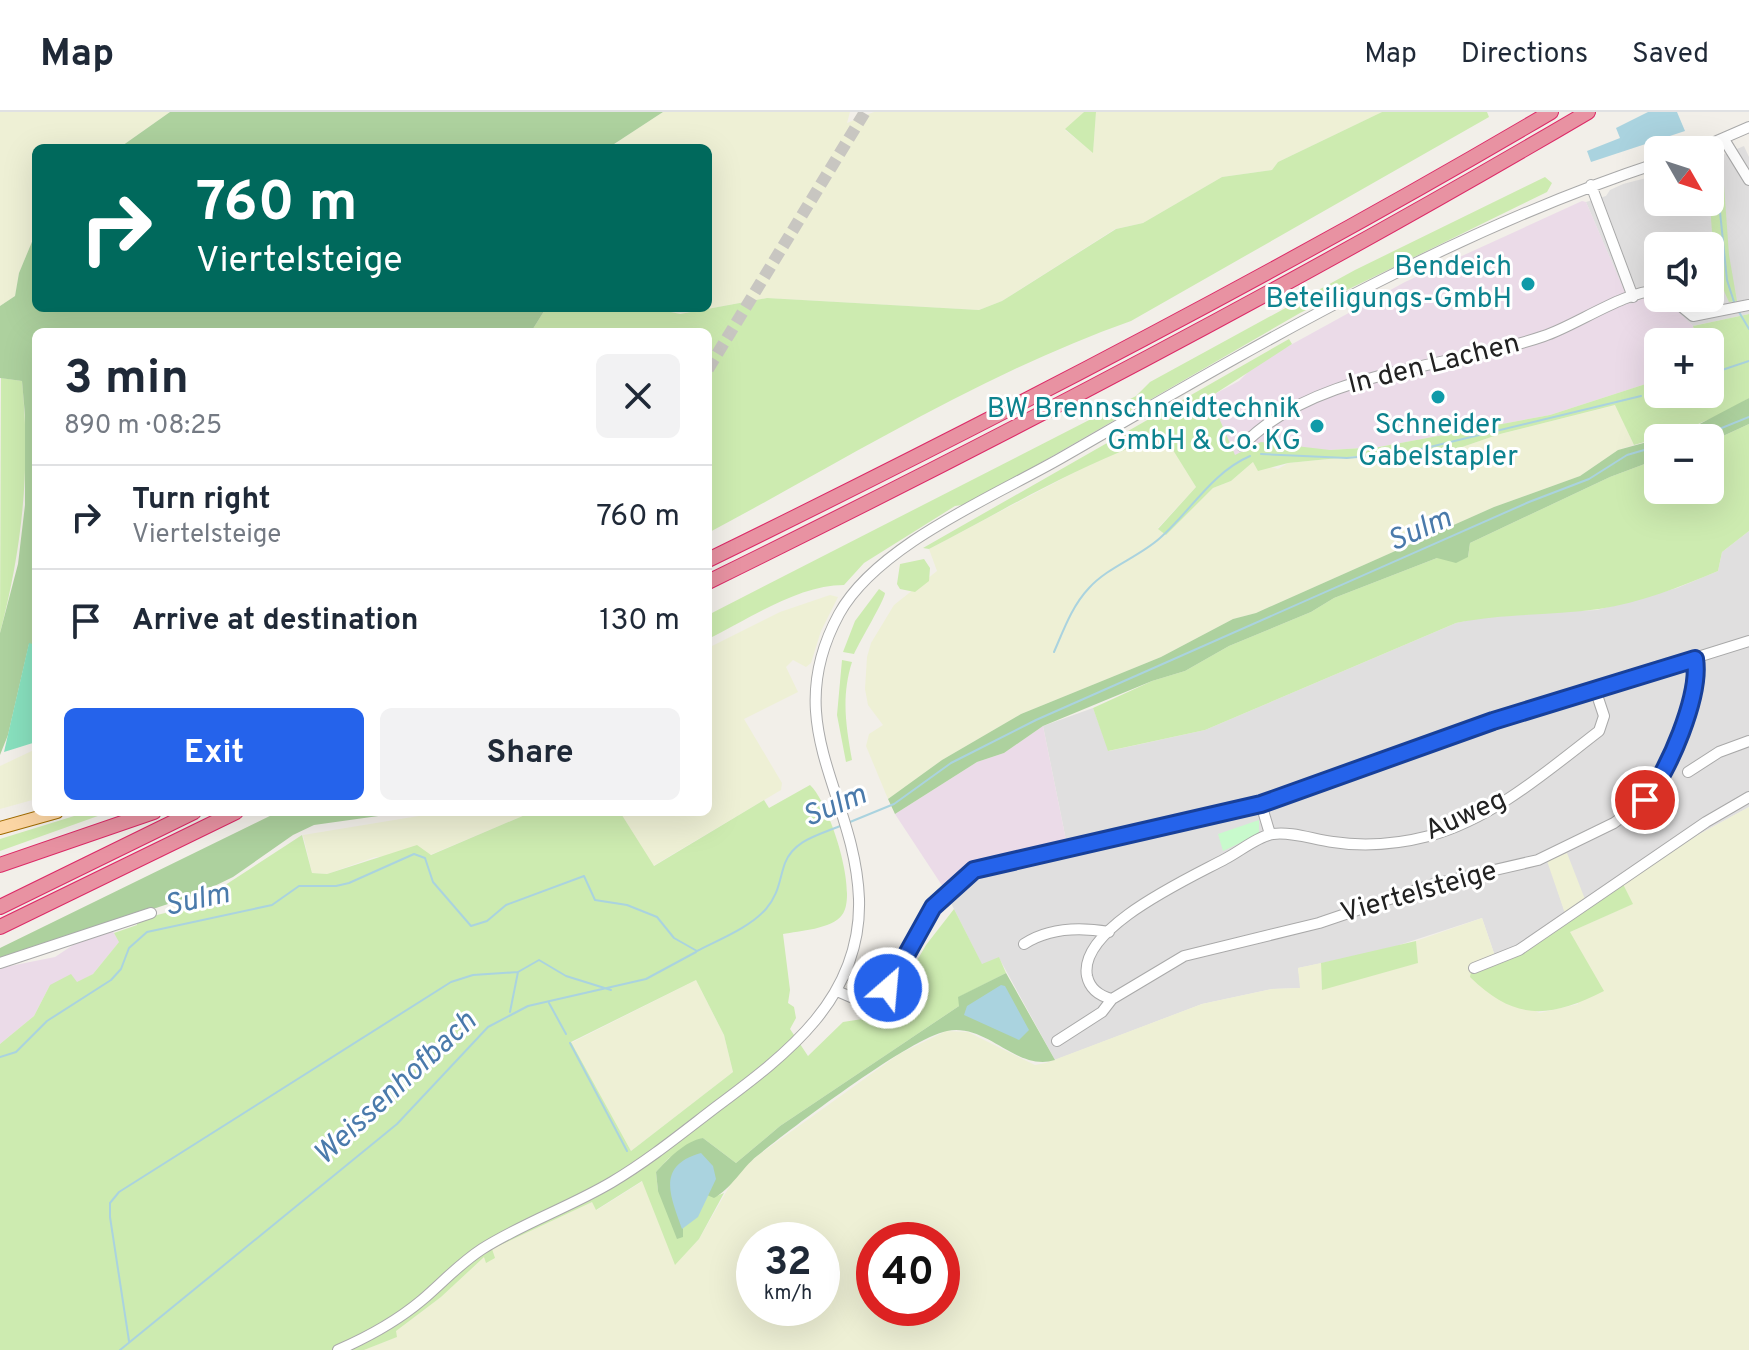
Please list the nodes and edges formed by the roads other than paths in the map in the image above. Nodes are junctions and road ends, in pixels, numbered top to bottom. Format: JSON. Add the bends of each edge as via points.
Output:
{"nodes":[{"id":1,"x":1551,"y":112,"type":"edge"},
{"id":2,"x":1588,"y":112,"type":"edge"},
{"id":3,"x":1749,"y":127,"type":"edge"},
{"id":4,"x":1725,"y":141,"type":"joint"},
{"id":5,"x":1644,"y":168,"type":"edge"},
{"id":6,"x":1749,"y":180,"type":"edge"},
{"id":7,"x":1591,"y":185,"type":"junction"},
{"id":8,"x":1644,"y":294,"type":"edge"},
{"id":9,"x":1633,"y":297,"type":"junction"},
{"id":10,"x":1747,"y":305,"type":"edge"},
{"id":11,"x":1724,"y":310,"type":"edge"},
{"id":12,"x":1688,"y":312,"type":"edge"},
{"id":13,"x":1714,"y":312,"type":"edge"},
{"id":14,"x":1242,"y":446,"type":"dead end"},
{"id":15,"x":712,"y":558,"type":"edge"},
{"id":16,"x":712,"y":580,"type":"edge"},
{"id":17,"x":1749,"y":641,"type":"edge"},
{"id":18,"x":1695,"y":659,"type":"junction"},
{"id":19,"x":1595,"y":689,"type":"junction"},
{"id":20,"x":1749,"y":741,"type":"edge"},
{"id":21,"x":1688,"y":772,"type":"dead end"},
{"id":22,"x":1749,"y":797,"type":"edge"},
{"id":23,"x":1261,"y":804,"type":"junction"},
{"id":24,"x":43,"y":816,"type":"edge"},
{"id":25,"x":142,"y":816,"type":"edge"},
{"id":26,"x":186,"y":816,"type":"edge"},
{"id":27,"x":228,"y":816,"type":"edge"},
{"id":28,"x":0,"y":828,"type":"edge"},
{"id":29,"x":1270,"y":834,"type":"junction"},
{"id":30,"x":0,"y":865,"type":"edge"},
{"id":31,"x":0,"y":907,"type":"edge"},
{"id":32,"x":151,"y":913,"type":"dead end"},
{"id":33,"x":0,"y":927,"type":"edge"},
{"id":34,"x":1109,"y":932,"type":"junction"},
{"id":35,"x":1024,"y":944,"type":"dead end"},
{"id":36,"x":0,"y":963,"type":"edge"},
{"id":37,"x":1474,"y":968,"type":"dead end"},
{"id":38,"x":837,"y":991,"type":"junction"},
{"id":39,"x":1112,"y":999,"type":"junction"},
{"id":40,"x":1057,"y":1041,"type":"dead end"},
{"id":41,"x":338,"y":1350,"type":"edge"}],
"edges":[{"from":1,"to":15,"type":"highway","via":[[1146,341]]},
{"from":2,"to":16,"type":"highway","via":[[1195,336]]},
{"from":3,"to":4,"type":"street"},
{"from":4,"to":6,"type":"street"},
{"from":5,"to":7,"type":"street"},
{"from":7,"to":9,"type":"street"},
{"from":7,"to":38,"type":"street","via":[[1489,226],[1324,309],[890,556],[849,598],[832,629],[815,704],[819,743],[857,875],[855,941]]},
{"from":8,"to":9,"type":"street","name":"In den Lachen"},
{"from":9,"to":14,"type":"street","name":"In den Lachen","via":[[1516,346],[1338,389],[1271,424]]},
{"from":10,"to":11,"type":"street"},
{"from":12,"to":13,"type":"street","via":[[1693,316]]},
{"from":17,"to":18,"type":"street"},
{"from":18,"to":19,"type":"street"},
{"from":18,"to":39,"type":"street","name":"Viertelsteige","via":[[1692,695],[1661,775],[1645,800],[1614,823],[1538,860],[1434,884],[1319,923],[1199,950]]},
{"from":19,"to":23,"type":"street"},
{"from":19,"to":29,"type":"street","name":"Auweg","via":[[1604,716],[1599,731],[1508,799],[1466,821],[1431,835],[1378,844]]},
{"from":20,"to":21,"type":"street"},
{"from":22,"to":37,"type":"street","via":[[1519,950]]},
{"from":23,"to":29,"type":"street"},
{"from":23,"to":38,"type":"street","via":[[974,870],[933,907],[881,995],[860,1001]]},
{"from":24,"to":28,"type":"main road"},
{"from":25,"to":30,"type":"highway"},
{"from":26,"to":31,"type":"highway"},
{"from":27,"to":33,"type":"highway"},
{"from":29,"to":34,"type":"street","via":[[1145,902]]},
{"from":32,"to":36,"type":"street"},
{"from":34,"to":35,"type":"street","via":[[1072,929]]},
{"from":34,"to":39,"type":"street","via":[[1088,960],[1087,975],[1098,994]]},
{"from":38,"to":41,"type":"street","via":[[791,1049],[640,1164],[479,1251],[405,1313]]},
{"from":39,"to":40,"type":"street","name":"Viertelsteige","via":[[1102,1012]]}]}
